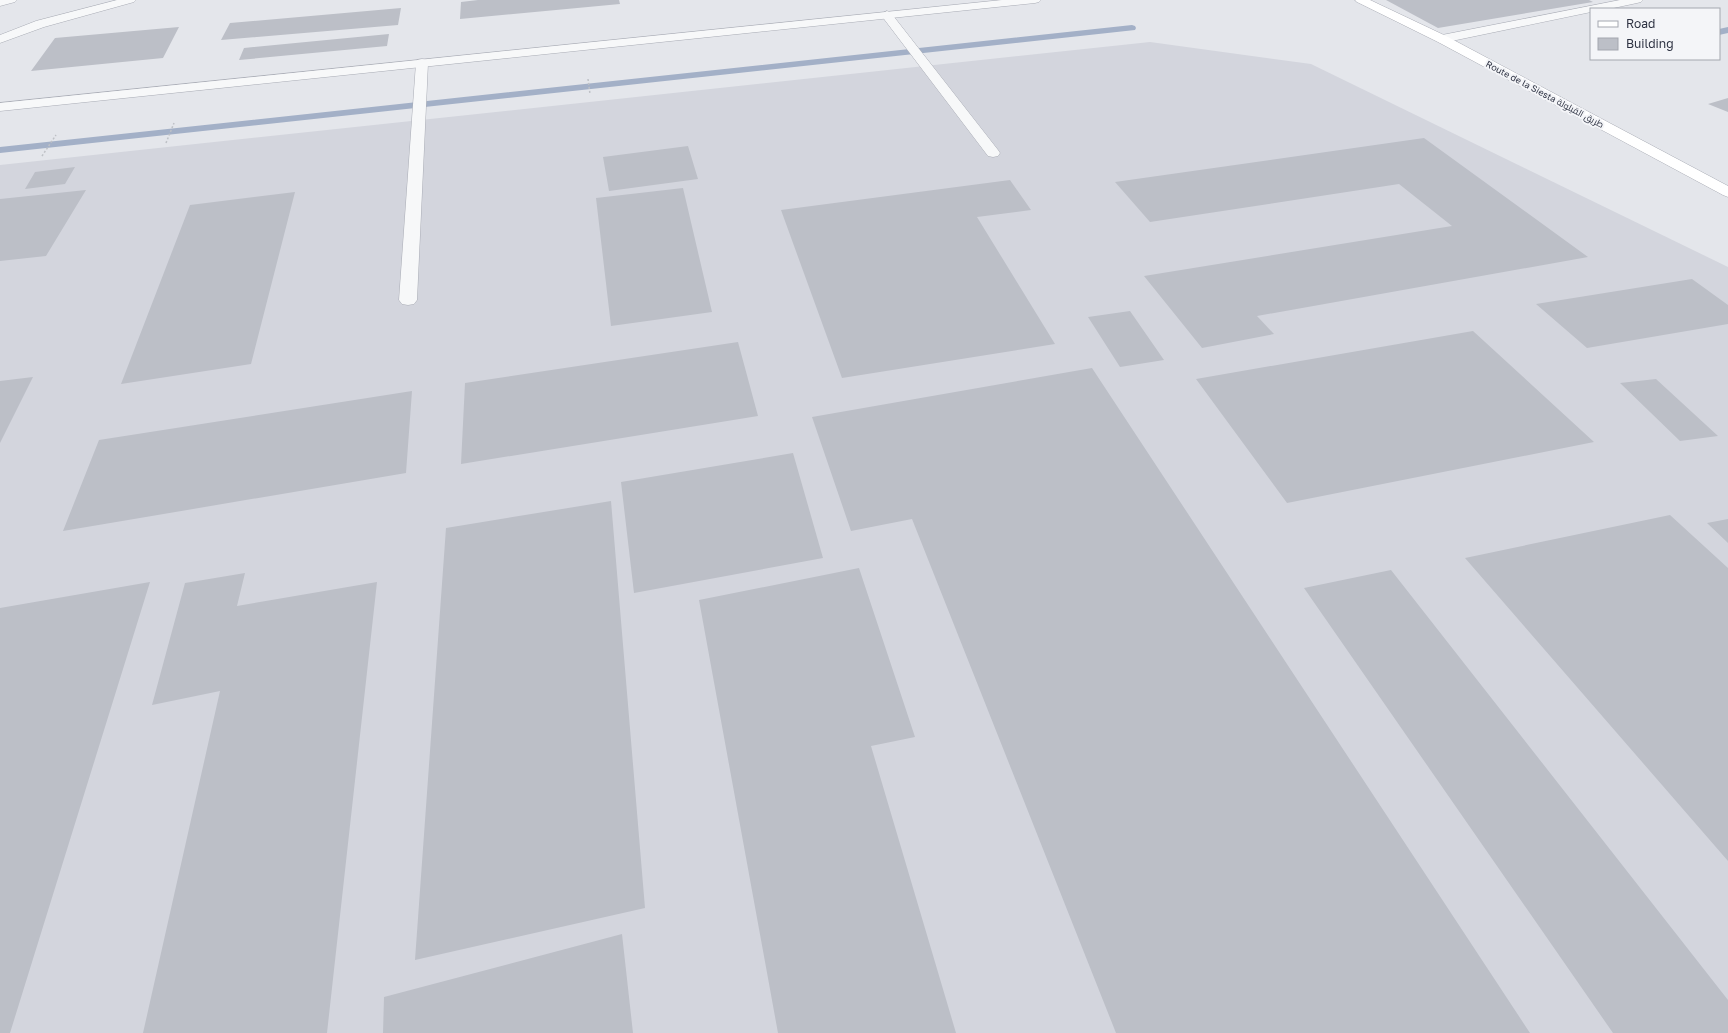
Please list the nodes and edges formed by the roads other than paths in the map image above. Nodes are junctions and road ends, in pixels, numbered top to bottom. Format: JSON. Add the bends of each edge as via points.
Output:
{"nodes":[{"id":1,"x":11,"y":0,"type":"edge"},
{"id":2,"x":130,"y":0,"type":"edge"},
{"id":3,"x":1035,"y":0,"type":"edge"},
{"id":4,"x":1361,"y":0,"type":"edge"},
{"id":5,"x":1637,"y":0,"type":"edge"},
{"id":6,"x":0,"y":3,"type":"edge"},
{"id":7,"x":1596,"y":8,"type":"edge"},
{"id":8,"x":1590,"y":9,"type":"edge"},
{"id":9,"x":887,"y":15,"type":"junction"},
{"id":10,"x":0,"y":39,"type":"edge"},
{"id":11,"x":1442,"y":39,"type":"junction"},
{"id":12,"x":422,"y":64,"type":"junction"},
{"id":13,"x":0,"y":107,"type":"edge"},
{"id":14,"x":994,"y":153,"type":"dead end"},
{"id":15,"x":1728,"y":192,"type":"edge"},
{"id":16,"x":408,"y":300,"type":"dead end"}],
"edges":[{"from":1,"to":6,"type":"street"},
{"from":2,"to":10,"type":"street","via":[[40,24]]},
{"from":3,"to":9,"type":"street"},
{"from":4,"to":11,"type":"main road","name":"Route de la Siesta طريق القيلولة"},
{"from":5,"to":7,"type":"street"},
{"from":8,"to":11,"type":"street"},
{"from":9,"to":12,"type":"street"},
{"from":9,"to":14,"type":"street"},
{"from":11,"to":15,"type":"main road","name":"Route de la Siesta طريق القيلولة"},
{"from":12,"to":13,"type":"street"},
{"from":12,"to":16,"type":"street"}]}
